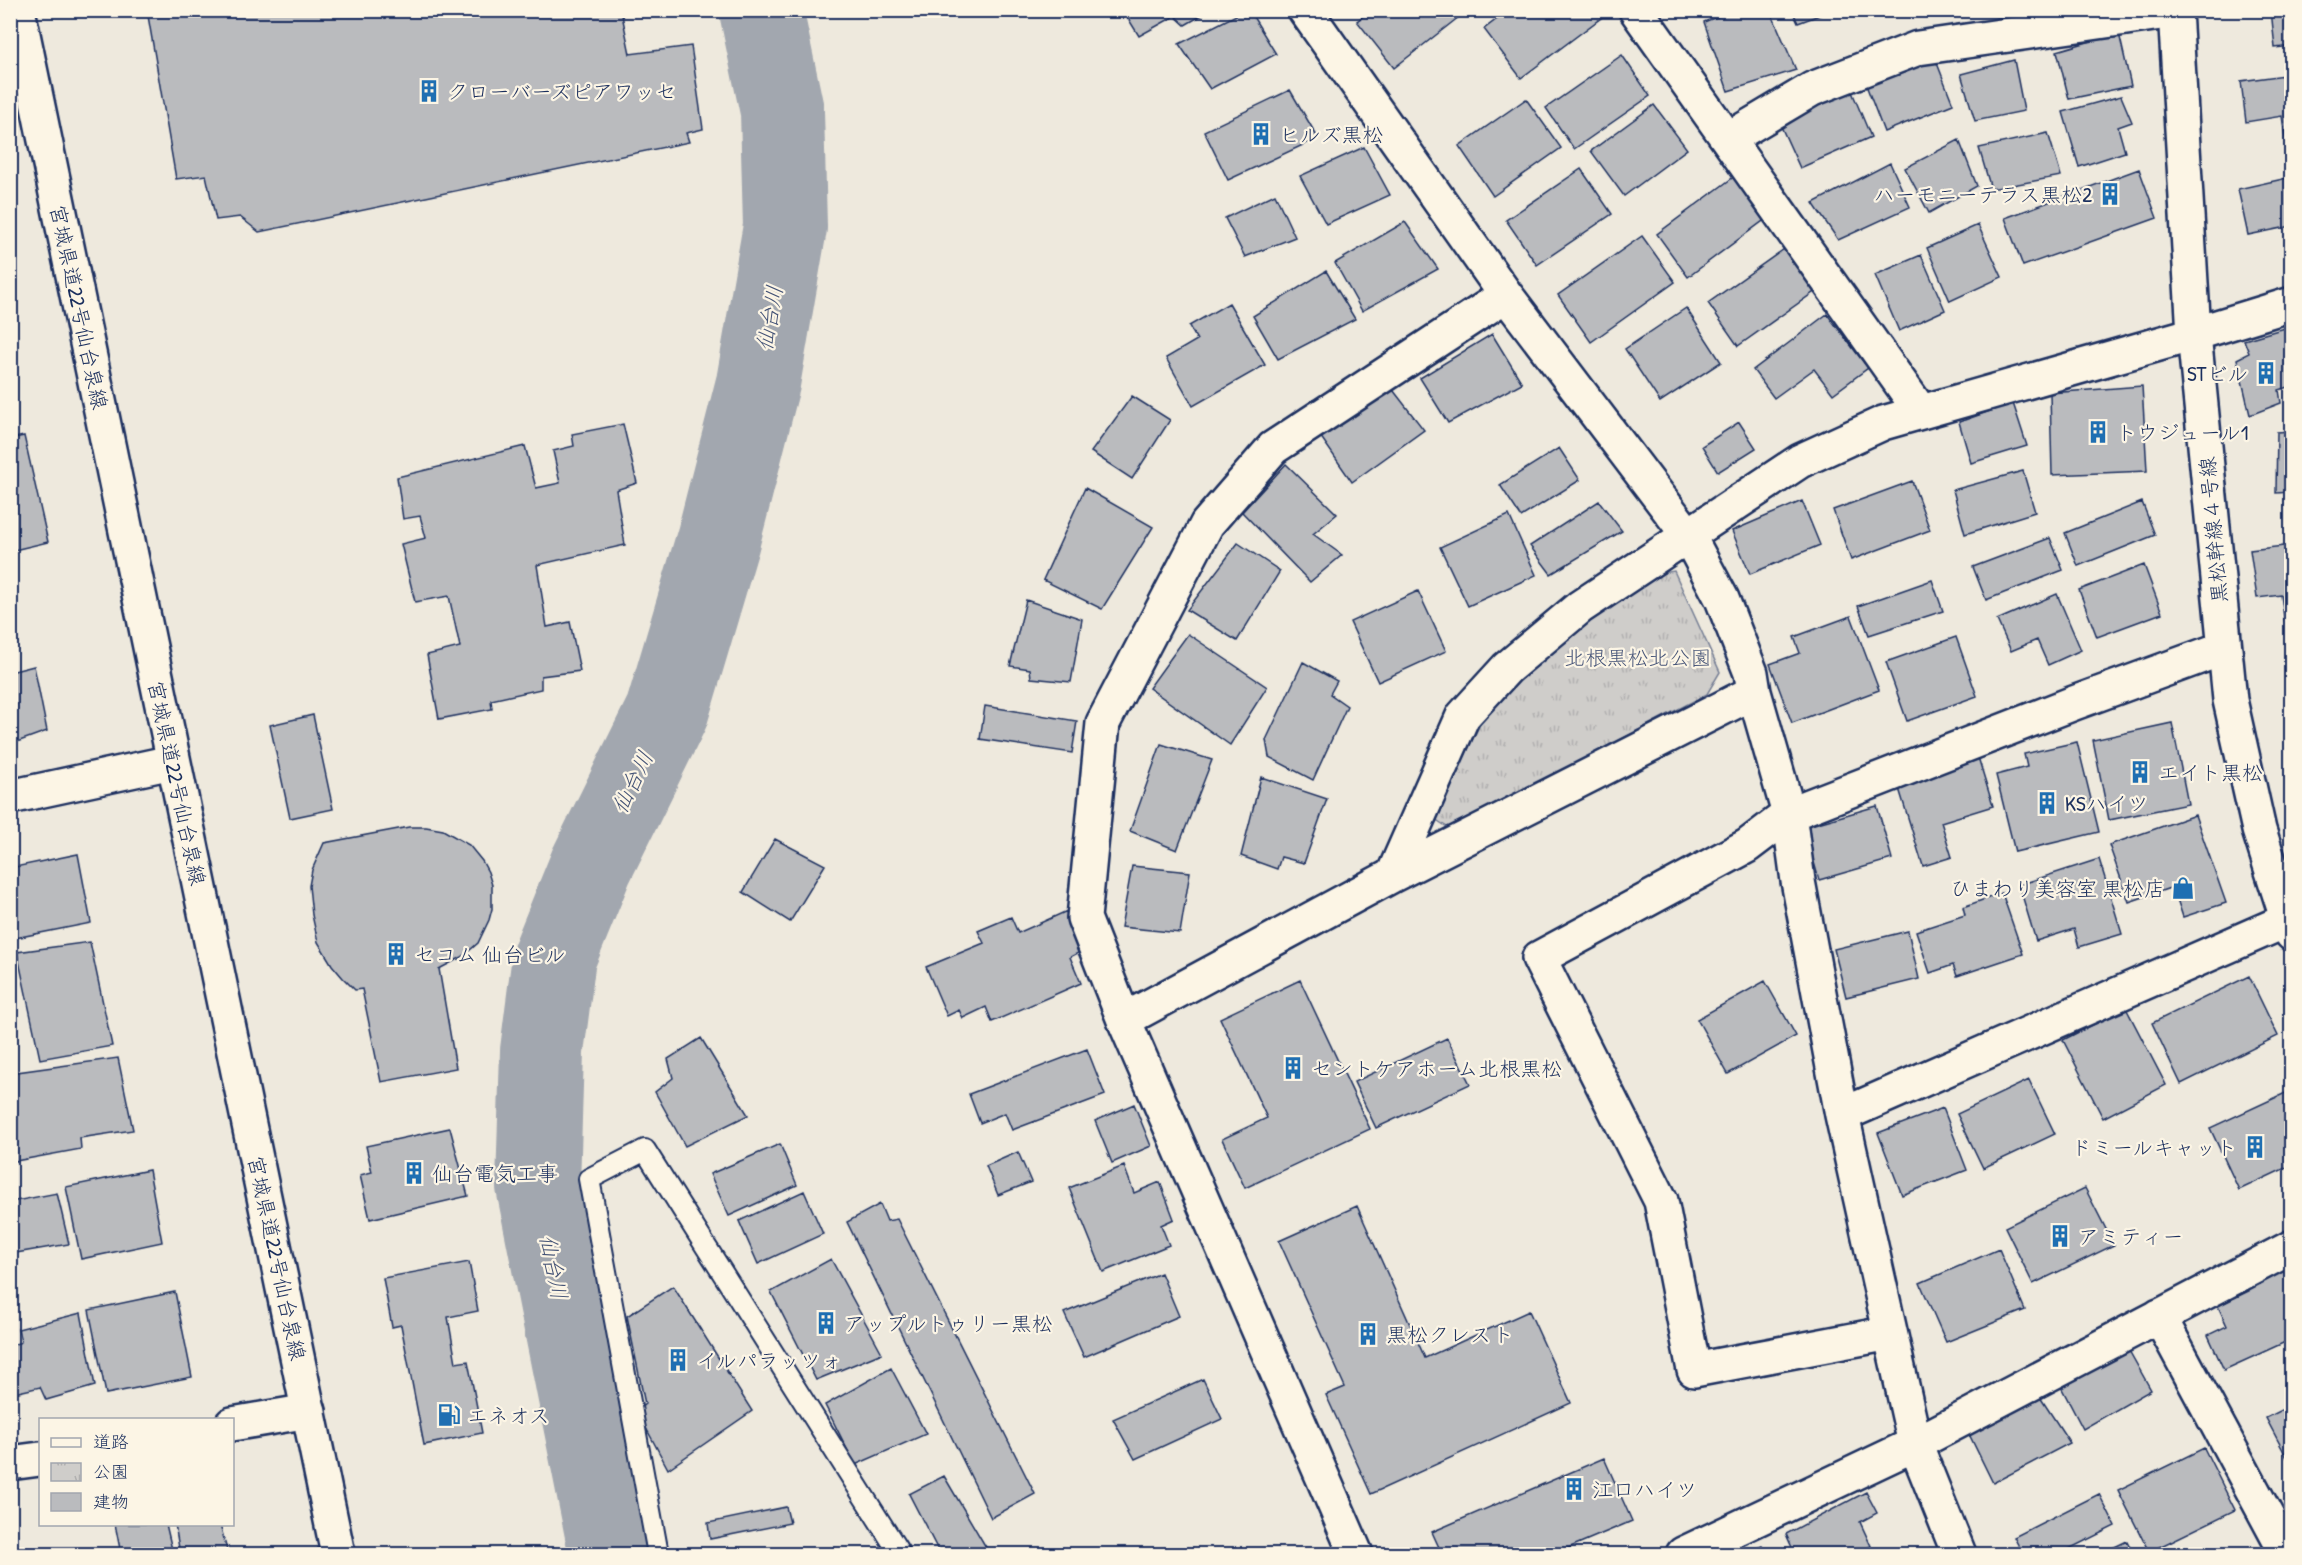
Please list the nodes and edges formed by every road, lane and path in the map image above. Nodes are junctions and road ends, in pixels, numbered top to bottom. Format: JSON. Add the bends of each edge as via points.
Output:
{"nodes":[{"id":1,"x":18,"y":10,"type":"edge"},
{"id":2,"x":1636,"y":10,"type":"edge"},
{"id":3,"x":2175,"y":11,"type":"edge"},
{"id":4,"x":1310,"y":12,"type":"edge"},
{"id":5,"x":1728,"y":139,"type":"junction"},
{"id":6,"x":1506,"y":296,"type":"junction"},
{"id":7,"x":2292,"y":304,"type":"edge"},
{"id":8,"x":2194,"y":334,"type":"junction"},
{"id":9,"x":1921,"y":412,"type":"junction"},
{"id":10,"x":1688,"y":535,"type":"junction"},
{"id":11,"x":2224,"y":648,"type":"junction"},
{"id":12,"x":1754,"y":692,"type":"junction"},
{"id":13,"x":172,"y":762,"type":"junction"},
{"id":14,"x":10,"y":797,"type":"edge"},
{"id":15,"x":1789,"y":814,"type":"junction"},
{"id":16,"x":1393,"y":875,"type":"junction"},
{"id":17,"x":2290,"y":924,"type":"edge"},
{"id":18,"x":1124,"y":1020,"type":"junction"},
{"id":19,"x":1842,"y":1115,"type":"junction"},
{"id":20,"x":2292,"y":1247,"type":"edge"},
{"id":21,"x":2159,"y":1316,"type":"junction"},
{"id":22,"x":1890,"y":1333,"type":"junction"},
{"id":23,"x":309,"y":1411,"type":"junction"},
{"id":24,"x":234,"y":1424,"type":"edge"},
{"id":25,"x":1915,"y":1444,"type":"junction"},
{"id":26,"x":39,"y":1459,"type":"edge"},
{"id":27,"x":10,"y":1463,"type":"edge"},
{"id":28,"x":338,"y":1554,"type":"edge"},
{"id":29,"x":658,"y":1554,"type":"edge"},
{"id":30,"x":900,"y":1554,"type":"edge"},
{"id":31,"x":1356,"y":1554,"type":"edge"},
{"id":32,"x":1683,"y":1554,"type":"edge"},
{"id":33,"x":1959,"y":1554,"type":"edge"},
{"id":34,"x":2287,"y":1554,"type":"edge"}],
"edges":[{"from":1,"to":13,"type":"street","name":"宮城県道22号仙台泉線"},
{"from":2,"to":5,"type":"street"},
{"from":3,"to":5,"type":"street","via":[[1918,48],[1812,89]]},
{"from":3,"to":8,"type":"street","name":"黒松幹線４号線"},
{"from":4,"to":6,"type":"street"},
{"from":5,"to":9,"type":"street"},
{"from":6,"to":10,"type":"street"},
{"from":6,"to":18,"type":"street","via":[[1273,448],[1207,524],[1103,723],[1084,918]]},
{"from":7,"to":8,"type":"street"},
{"from":8,"to":9,"type":"street"},
{"from":8,"to":11,"type":"street","name":"黒松幹線４号線"},
{"from":9,"to":10,"type":"street","via":[[1884,423],[1800,461]]},
{"from":10,"to":12,"type":"street","via":[[1722,599],[1751,673]]},
{"from":10,"to":16,"type":"street","via":[[1580,608],[1507,668],[1463,716]]},
{"from":11,"to":15,"type":"street"},
{"from":11,"to":17,"type":"street","name":"黒松幹線４号線","via":[[2230,700],[2259,830]]},
{"from":12,"to":15,"type":"street"},
{"from":12,"to":16,"type":"street"},
{"from":13,"to":14,"type":"street"},
{"from":13,"to":23,"type":"street","name":"宮城県道22号仙台泉線"},
{"from":15,"to":19,"type":"street"},
{"from":15,"to":22,"type":"street","via":[[1747,846],[1539,958],[1661,1201],[1694,1370]]},
{"from":16,"to":18,"type":"street"},
{"from":17,"to":19,"type":"street"},
{"from":18,"to":31,"type":"street"},
{"from":19,"to":22,"type":"street"},
{"from":20,"to":21,"type":"street"},
{"from":21,"to":25,"type":"street"},
{"from":21,"to":34,"type":"street"},
{"from":22,"to":25,"type":"street"},
{"from":23,"to":24,"type":"street"},
{"from":23,"to":28,"type":"street","name":"宮城県道22号仙台泉線"},
{"from":25,"to":32,"type":"street"},
{"from":25,"to":33,"type":"street"},
{"from":26,"to":27,"type":"street"},
{"from":29,"to":30,"type":"lane","via":[[590,1179],[645,1150]]}]}
